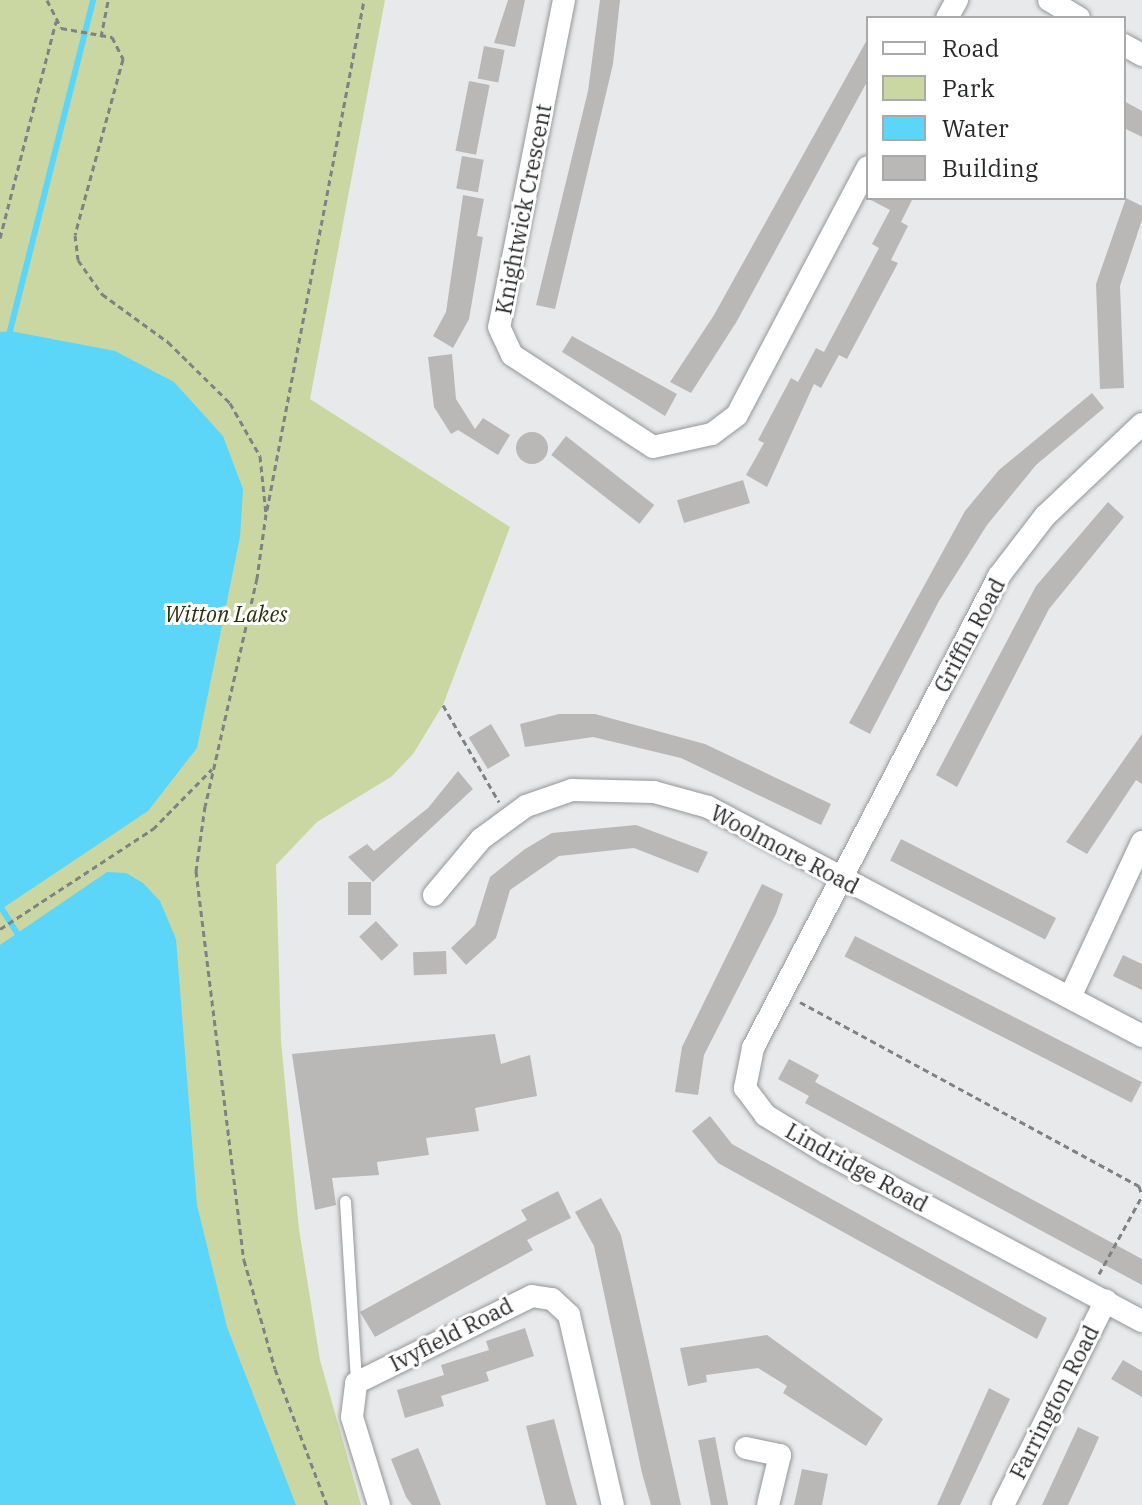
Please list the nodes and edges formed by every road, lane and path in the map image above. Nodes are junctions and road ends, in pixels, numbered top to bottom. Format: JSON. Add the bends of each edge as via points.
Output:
{"nodes":[{"id":1,"x":47,"y":0,"type":"edge"},
{"id":2,"x":108,"y":0,"type":"edge"},
{"id":3,"x":364,"y":0,"type":"edge"},
{"id":4,"x":564,"y":0,"type":"edge"},
{"id":5,"x":1049,"y":0,"type":"edge"},
{"id":6,"x":1076,"y":16,"type":"edge"},
{"id":7,"x":56,"y":21,"type":"junction"},
{"id":8,"x":101,"y":37,"type":"junction"},
{"id":9,"x":866,"y":171,"type":"edge"},
{"id":10,"x":0,"y":238,"type":"edge"},
{"id":11,"x":1142,"y":424,"type":"edge"},
{"id":12,"x":266,"y":514,"type":"junction"},
{"id":13,"x":443,"y":705,"type":"dead end"},
{"id":14,"x":214,"y":766,"type":"junction"},
{"id":15,"x":507,"y":817,"type":"junction"},
{"id":16,"x":1142,"y":842,"type":"edge"},
{"id":17,"x":841,"y":878,"type":"junction"},
{"id":18,"x":434,"y":895,"type":"dead end"},
{"id":19,"x":2,"y":928,"type":"edge"},
{"id":20,"x":781,"y":992,"type":"junction"},
{"id":21,"x":1071,"y":995,"type":"junction"},
{"id":22,"x":1142,"y":1036,"type":"edge"},
{"id":23,"x":1142,"y":1196,"type":"edge"},
{"id":24,"x":345,"y":1201,"type":"dead end"},
{"id":25,"x":1098,"y":1296,"type":"junction"},
{"id":26,"x":1142,"y":1321,"type":"edge"},
{"id":27,"x":356,"y":1383,"type":"junction"},
{"id":28,"x":746,"y":1448,"type":"dead end"},
{"id":29,"x":327,"y":1505,"type":"edge"},
{"id":30,"x":379,"y":1505,"type":"edge"},
{"id":31,"x":613,"y":1505,"type":"edge"},
{"id":32,"x":768,"y":1505,"type":"edge"},
{"id":33,"x":1003,"y":1505,"type":"edge"}],
"edges":[{"from":1,"to":7,"type":"path"},
{"from":2,"to":8,"type":"path"},
{"from":3,"to":12,"type":"path"},
{"from":4,"to":9,"type":"street","name":"Knightwick Crescent","via":[[499,327],[512,355],[653,447],[712,434],[737,415]]},
{"from":5,"to":6,"type":"street"},
{"from":7,"to":8,"type":"path","via":[[76,34]]},
{"from":7,"to":10,"type":"path"},
{"from":8,"to":12,"type":"path","via":[[117,41],[123,59],[75,235],[78,260],[102,294],[168,342],[247,426],[260,456]]},
{"from":11,"to":17,"type":"street","name":"Griffin Road","via":[[1045,516],[999,576]]},
{"from":12,"to":14,"type":"path","via":[[238,680]]},
{"from":13,"to":15,"type":"path"},
{"from":14,"to":19,"type":"path","via":[[153,829]]},
{"from":14,"to":29,"type":"path","via":[[196,871],[237,1220],[258,1318]]},
{"from":15,"to":17,"type":"street","name":"Woolmore Road","via":[[572,790],[654,792],[708,807]]},
{"from":15,"to":18,"type":"street","name":"Woolmore Road"},
{"from":16,"to":21,"type":"street"},
{"from":17,"to":20,"type":"street","name":"Lindridge Road"},
{"from":17,"to":21,"type":"street","name":"Woolmore Road"},
{"from":20,"to":23,"type":"path","via":[[1139,1186]]},
{"from":20,"to":25,"type":"street","name":"Lindridge Road","via":[[753,1048],[745,1088],[765,1115]]},
{"from":21,"to":22,"type":"street","name":"Woolmore Road"},
{"from":23,"to":25,"type":"path"},
{"from":24,"to":27,"type":"lane"},
{"from":25,"to":26,"type":"street","name":"Lindridge Road"},
{"from":25,"to":33,"type":"street","name":"Farrington Road"},
{"from":27,"to":30,"type":"street","via":[[352,1417]]},
{"from":27,"to":31,"type":"street","name":"Ivyfield Road","via":[[517,1299],[552,1299],[569,1315]]},
{"from":28,"to":32,"type":"street","via":[[780,1455]]}]}
